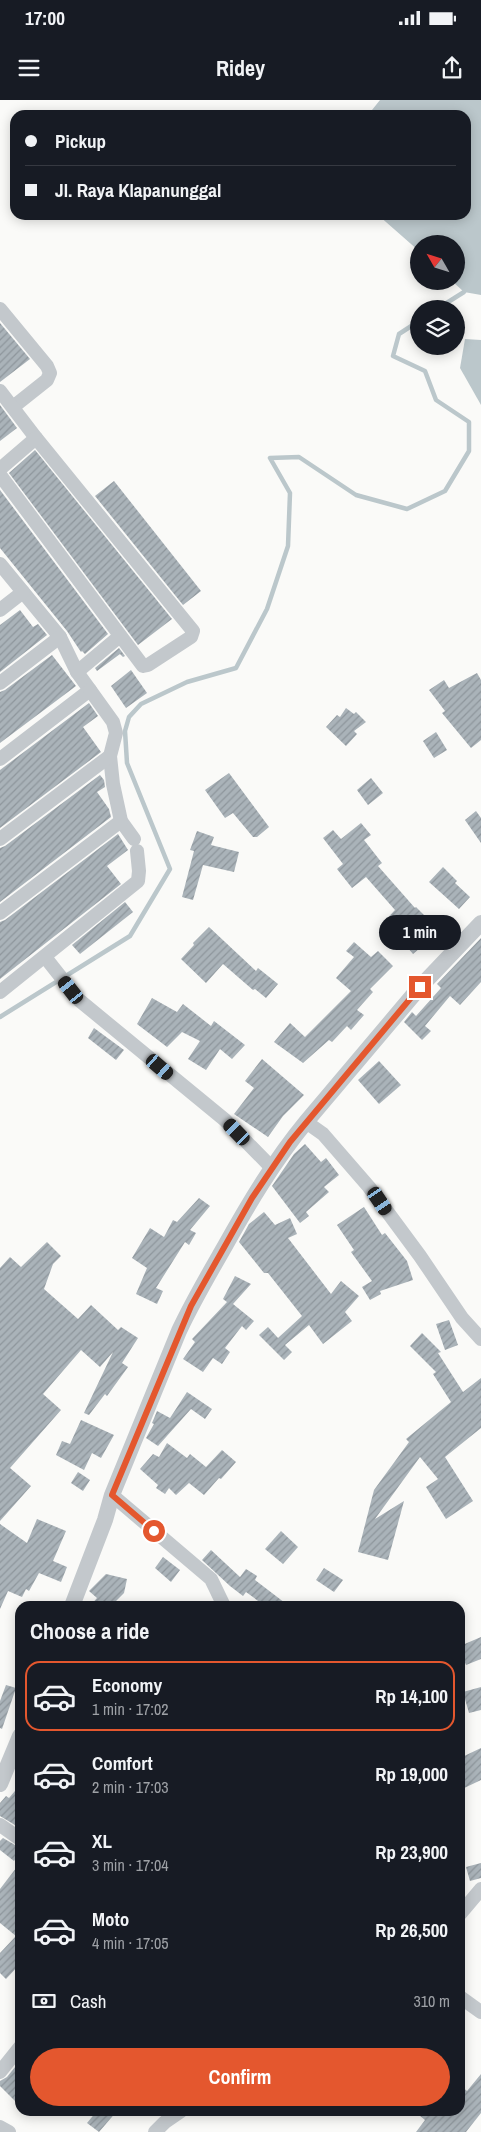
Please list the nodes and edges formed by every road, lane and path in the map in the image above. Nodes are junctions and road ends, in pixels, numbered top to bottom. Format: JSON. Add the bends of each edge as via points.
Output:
{"nodes":[{"id":1,"x":0,"y":310,"type":"edge"},
{"id":2,"x":0,"y":391,"type":"edge"},
{"id":3,"x":12,"y":407,"type":"junction"},
{"id":4,"x":36,"y":438,"type":"junction"},
{"id":5,"x":0,"y":468,"type":"edge"},
{"id":6,"x":0,"y":475,"type":"edge"},
{"id":7,"x":0,"y":564,"type":"edge"},
{"id":8,"x":23,"y":592,"type":"junction"},
{"id":9,"x":0,"y":610,"type":"edge"},
{"id":10,"x":120,"y":636,"type":"junction"},
{"id":11,"x":60,"y":637,"type":"junction"},
{"id":12,"x":77,"y":672,"type":"junction"},
{"id":13,"x":0,"y":683,"type":"edge"},
{"id":14,"x":90,"y":690,"type":"junction"},
{"id":15,"x":110,"y":756,"type":"junction"},
{"id":16,"x":0,"y":759,"type":"edge"},
{"id":17,"x":121,"y":821,"type":"junction"},
{"id":18,"x":0,"y":840,"type":"edge"},
{"id":19,"x":0,"y":913,"type":"edge"},
{"id":20,"x":481,"y":923,"type":"edge"},
{"id":21,"x":49,"y":963,"type":"junction"},
{"id":22,"x":0,"y":992,"type":"edge"},
{"id":23,"x":306,"y":1122,"type":"junction"},
{"id":24,"x":272,"y":1168,"type":"junction"},
{"id":25,"x":481,"y":1339,"type":"edge"},
{"id":26,"x":112,"y":1495,"type":"junction"},
{"id":27,"x":74,"y":1601,"type":"edge"},
{"id":28,"x":222,"y":1601,"type":"edge"},
{"id":29,"x":15,"y":1748,"type":"edge"},
{"id":30,"x":0,"y":1784,"type":"edge"},
{"id":31,"x":0,"y":1825,"type":"edge"},
{"id":32,"x":15,"y":1836,"type":"edge"},
{"id":33,"x":481,"y":1889,"type":"edge"},
{"id":34,"x":465,"y":1908,"type":"edge"},
{"id":35,"x":465,"y":2001,"type":"edge"},
{"id":36,"x":481,"y":2012,"type":"edge"},
{"id":37,"x":15,"y":2053,"type":"edge"},
{"id":38,"x":0,"y":2072,"type":"edge"},
{"id":39,"x":174,"y":2116,"type":"edge"},
{"id":40,"x":0,"y":2127,"type":"edge"},
{"id":41,"x":9,"y":2132,"type":"edge"},
{"id":42,"x":155,"y":2132,"type":"edge"}],
"edges":[{"from":1,"to":3,"type":"street","via":[[50,373],[47,380]]},
{"from":2,"to":3,"type":"street"},
{"from":3,"to":4,"type":"street"},
{"from":4,"to":5,"type":"street"},
{"from":4,"to":10,"type":"street","via":[[193,631],[191,637],[143,666]]},
{"from":6,"to":10,"type":"street"},
{"from":7,"to":8,"type":"street"},
{"from":8,"to":9,"type":"street"},
{"from":8,"to":11,"type":"street"},
{"from":10,"to":12,"type":"street"},
{"from":11,"to":12,"type":"street"},
{"from":11,"to":13,"type":"street"},
{"from":12,"to":14,"type":"street"},
{"from":14,"to":15,"type":"street","via":[[113,722],[116,734]]},
{"from":14,"to":16,"type":"street"},
{"from":15,"to":17,"type":"street"},
{"from":15,"to":18,"type":"street"},
{"from":17,"to":19,"type":"street"},
{"from":17,"to":21,"type":"street","via":[[136,845],[138,881]]},
{"from":20,"to":23,"type":"street","via":[[420,987]]},
{"from":21,"to":22,"type":"street"},
{"from":21,"to":24,"type":"street","via":[[79,1000],[225,1120]]},
{"from":23,"to":24,"type":"street"},
{"from":23,"to":25,"type":"street","via":[[323,1134],[369,1187],[462,1318]]},
{"from":24,"to":26,"type":"street","via":[[191,1306]]},
{"from":26,"to":27,"type":"street"},
{"from":26,"to":28,"type":"street","via":[[211,1579]]},
{"from":29,"to":30,"type":"street"},
{"from":31,"to":32,"type":"street"},
{"from":33,"to":34,"type":"street"},
{"from":35,"to":36,"type":"street"},
{"from":37,"to":38,"type":"street"},
{"from":39,"to":42,"type":"street"},
{"from":40,"to":41,"type":"street"}]}
